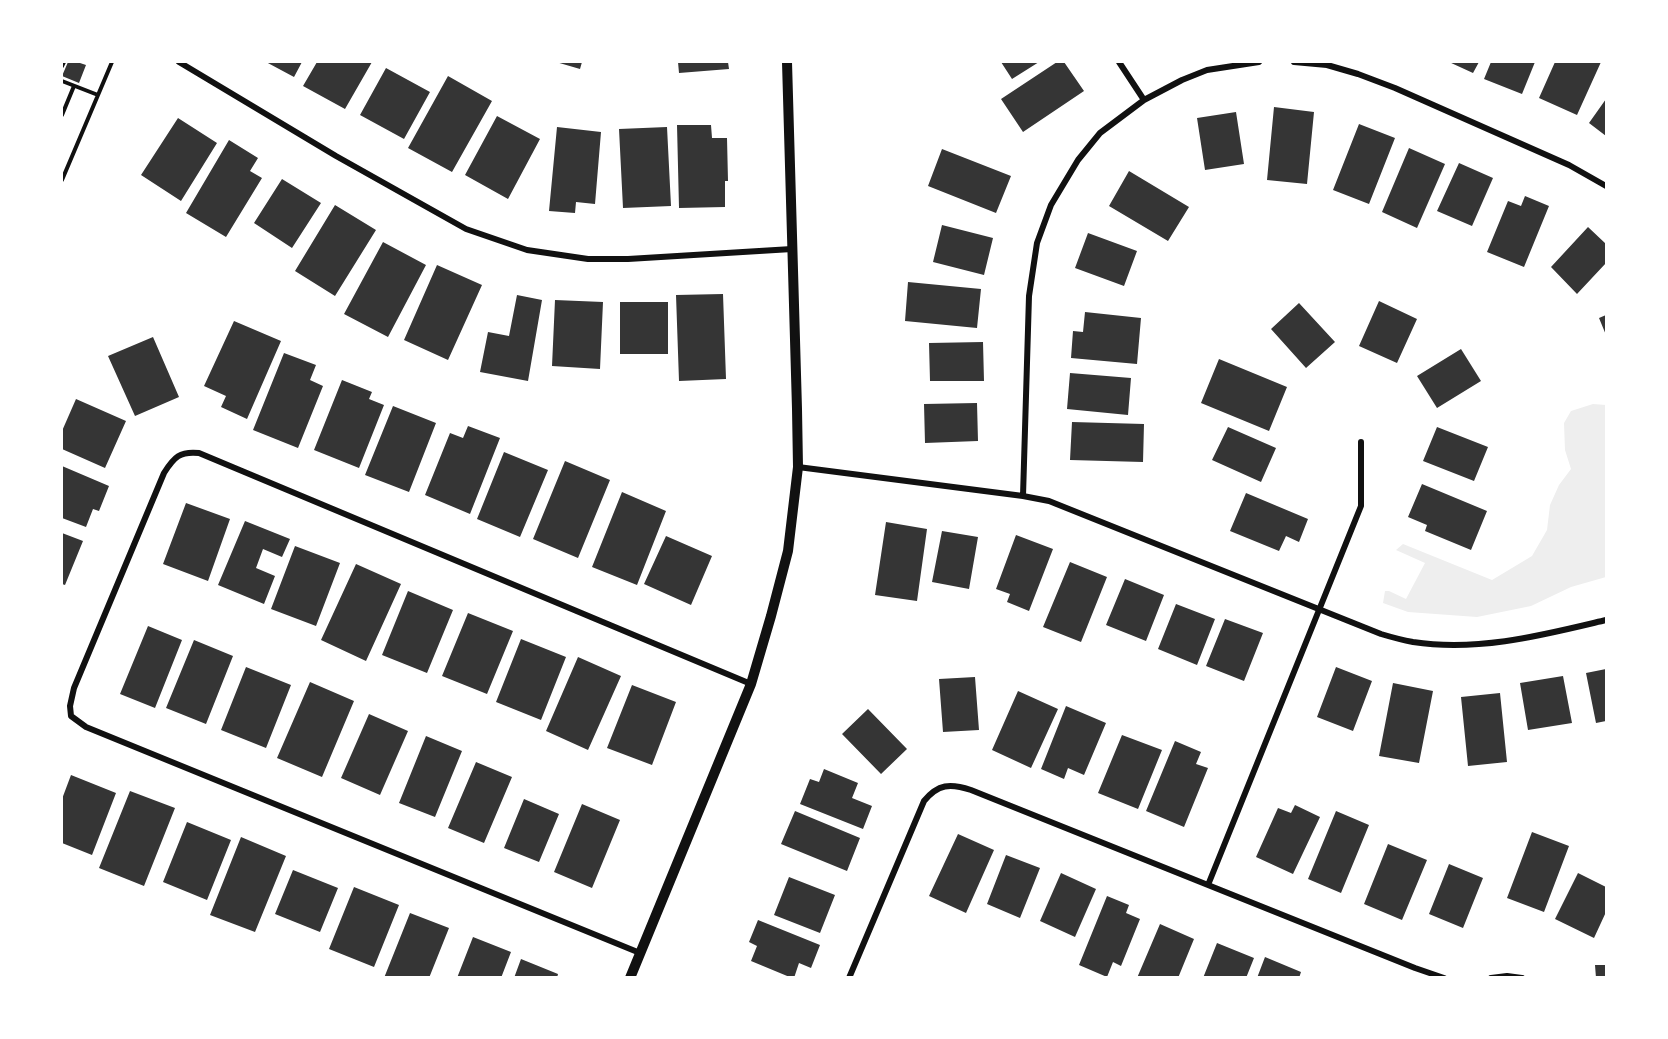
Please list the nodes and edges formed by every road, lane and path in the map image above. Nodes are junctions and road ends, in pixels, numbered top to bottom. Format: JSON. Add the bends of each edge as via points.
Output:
{"nodes":[{"id":1,"x":64,"y":62,"type":"edge"},
{"id":2,"x":112,"y":62,"type":"edge"},
{"id":3,"x":179,"y":62,"type":"edge"},
{"id":4,"x":787,"y":62,"type":"edge"},
{"id":5,"x":1119,"y":62,"type":"edge"},
{"id":6,"x":1260,"y":62,"type":"edge"},
{"id":7,"x":1294,"y":62,"type":"edge"},
{"id":8,"x":62,"y":66,"type":"edge"},
{"id":9,"x":62,"y":81,"type":"edge"},
{"id":10,"x":74,"y":86,"type":"junction"},
{"id":11,"x":98,"y":95,"type":"junction"},
{"id":12,"x":62,"y":99,"type":"edge"},
{"id":13,"x":1144,"y":100,"type":"junction"},
{"id":14,"x":67,"y":102,"type":"junction"},
{"id":15,"x":62,"y":115,"type":"edge"},
{"id":16,"x":62,"y":180,"type":"edge"},
{"id":17,"x":1606,"y":186,"type":"edge"},
{"id":18,"x":792,"y":249,"type":"junction"},
{"id":19,"x":1361,"y":442,"type":"dead end"},
{"id":20,"x":798,"y":468,"type":"junction"},
{"id":21,"x":1023,"y":496,"type":"junction"},
{"id":22,"x":1320,"y":610,"type":"junction"},
{"id":23,"x":1606,"y":620,"type":"edge"},
{"id":24,"x":751,"y":684,"type":"junction"},
{"id":25,"x":1208,"y":885,"type":"junction"},
{"id":26,"x":640,"y":953,"type":"junction"},
{"id":27,"x":630,"y":978,"type":"edge"},
{"id":28,"x":849,"y":978,"type":"edge"},
{"id":29,"x":1444,"y":978,"type":"edge"},
{"id":30,"x":1491,"y":978,"type":"edge"},
{"id":31,"x":1522,"y":978,"type":"edge"}],
"edges":[{"from":1,"to":8,"type":"path"},
{"from":2,"to":11,"type":"path"},
{"from":3,"to":18,"type":"street","via":[[466,229],[527,250],[588,259],[628,259]]},
{"from":4,"to":18,"type":"street"},
{"from":5,"to":13,"type":"street"},
{"from":6,"to":13,"type":"street","via":[[1207,70]]},
{"from":7,"to":17,"type":"street","via":[[1327,65],[1395,88],[1569,165]]},
{"from":9,"to":10,"type":"path"},
{"from":10,"to":11,"type":"path"},
{"from":10,"to":14,"type":"path"},
{"from":11,"to":16,"type":"path"},
{"from":12,"to":14,"type":"path"},
{"from":13,"to":21,"type":"street","via":[[1100,133],[1078,160],[1051,205],[1037,243],[1029,296]]},
{"from":14,"to":15,"type":"path"},
{"from":18,"to":20,"type":"street"},
{"from":19,"to":22,"type":"street","via":[[1361,506]]},
{"from":20,"to":21,"type":"street"},
{"from":20,"to":24,"type":"street","via":[[788,550]]},
{"from":21,"to":22,"type":"street","via":[[1071,509]]},
{"from":22,"to":23,"type":"street","via":[[1381,634],[1413,642],[1448,644],[1528,639]]},
{"from":22,"to":25,"type":"street"},
{"from":24,"to":26,"type":"street"},
{"from":24,"to":26,"type":"street","via":[[199,453],[188,452],[179,455],[164,473],[79,677],[70,706],[72,716],[86,727]]},
{"from":25,"to":28,"type":"street","via":[[963,787],[942,787],[924,801]]},
{"from":25,"to":29,"type":"street"},
{"from":26,"to":27,"type":"street"},
{"from":30,"to":31,"type":"street"}]}
